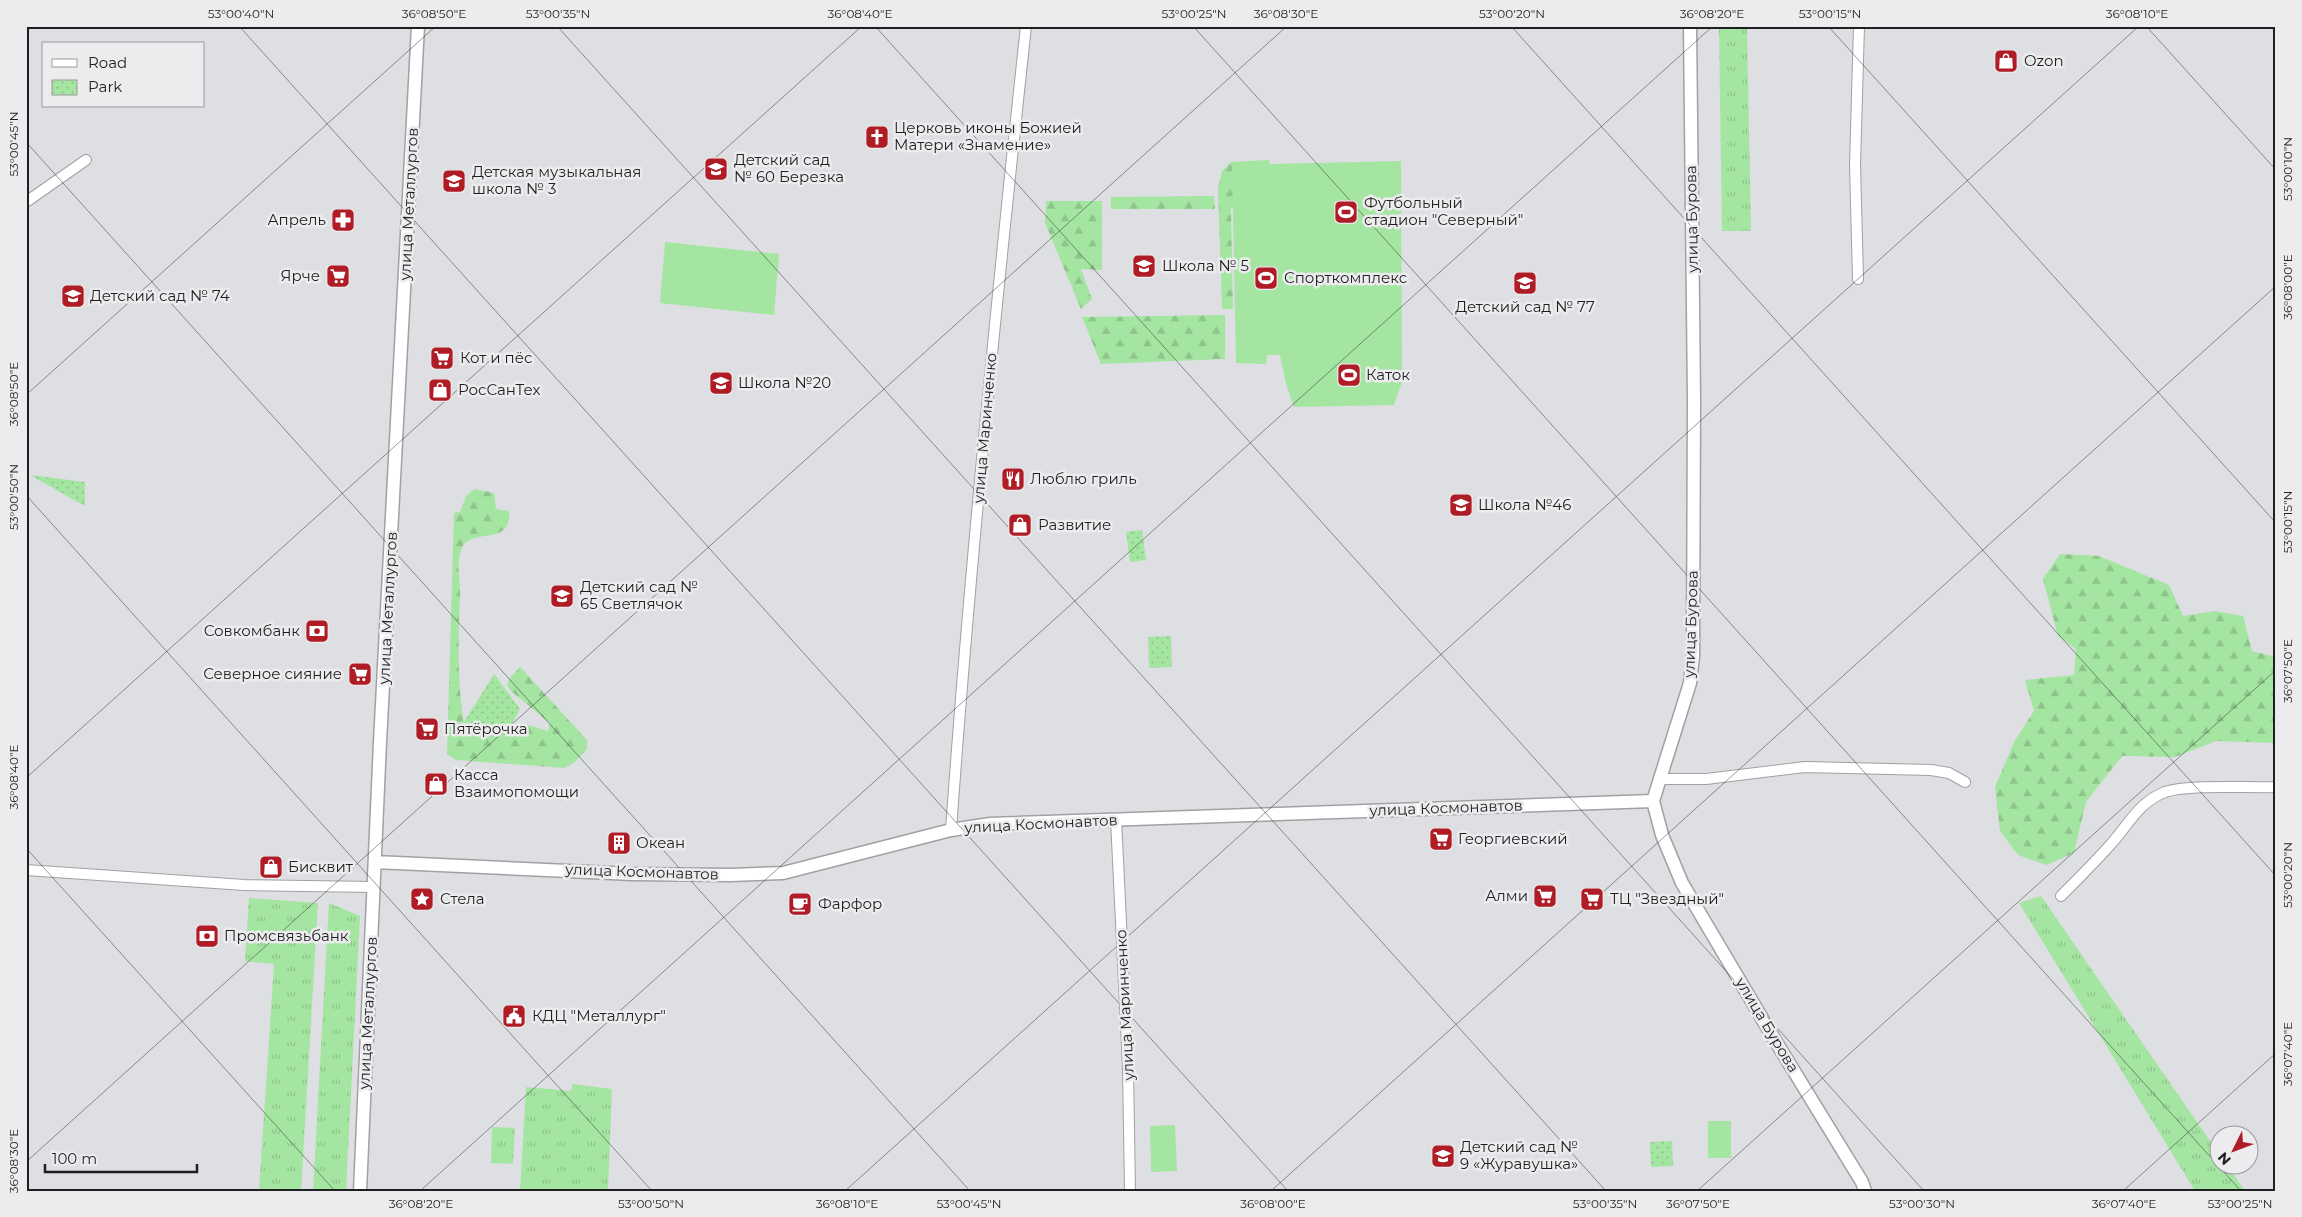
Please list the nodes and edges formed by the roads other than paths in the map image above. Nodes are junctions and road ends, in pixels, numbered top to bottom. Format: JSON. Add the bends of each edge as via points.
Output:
{"nodes":[{"id":1,"x":418,"y":26,"type":"edge"},
{"id":2,"x":1026,"y":26,"type":"edge"},
{"id":3,"x":1690,"y":26,"type":"edge"},
{"id":4,"x":1859,"y":26,"type":"edge"},
{"id":5,"x":86,"y":160,"type":"dead end"},
{"id":6,"x":26,"y":202,"type":"edge"},
{"id":7,"x":1858,"y":279,"type":"dead end"},
{"id":8,"x":1660,"y":779,"type":"junction"},
{"id":9,"x":1965,"y":782,"type":"dead end"},
{"id":10,"x":2276,"y":787,"type":"edge"},
{"id":11,"x":1653,"y":801,"type":"junction"},
{"id":12,"x":1116,"y":820,"type":"junction"},
{"id":13,"x":951,"y":830,"type":"junction"},
{"id":14,"x":375,"y":862,"type":"junction"},
{"id":15,"x":26,"y":870,"type":"edge"},
{"id":16,"x":374,"y":887,"type":"junction"},
{"id":17,"x":2061,"y":896,"type":"dead end"},
{"id":18,"x":360,"y":1191,"type":"edge"},
{"id":19,"x":1130,"y":1191,"type":"edge"},
{"id":20,"x":1865,"y":1191,"type":"edge"}],
"edges":[{"from":1,"to":14,"type":"main road","name":"улица Металлургов"},
{"from":2,"to":13,"type":"street","name":"улица Маринченко","via":[[1008,188]]},
{"from":3,"to":8,"type":"main road","name":"улица Бурова","via":[[1693,656],[1690,683]]},
{"from":4,"to":7,"type":"street","via":[[1855,164]]},
{"from":5,"to":6,"type":"street"},
{"from":8,"to":9,"type":"street","via":[[1706,779],[1805,768],[1931,770],[1949,773]]},
{"from":8,"to":11,"type":"main road","name":"улица Бурова"},
{"from":10,"to":17,"type":"street","via":[[2196,788],[2167,791],[2148,800]]},
{"from":11,"to":12,"type":"main road","name":"улица Космонавтов"},
{"from":11,"to":20,"type":"main road","name":"улица Бурова","via":[[1668,853],[1682,884]]},
{"from":12,"to":13,"type":"main road","name":"улица Космонавтов","via":[[990,824]]},
{"from":12,"to":19,"type":"street","name":"улица Маринченко","via":[[1128,1067]]},
{"from":13,"to":14,"type":"main road","name":"улица Космонавтов","via":[[783,873],[754,875],[633,874]]},
{"from":14,"to":16,"type":"main road","name":"улица Металлургов"},
{"from":15,"to":16,"type":"street","via":[[244,885]]},
{"from":16,"to":18,"type":"main road","name":"улица Металлургов"}]}
